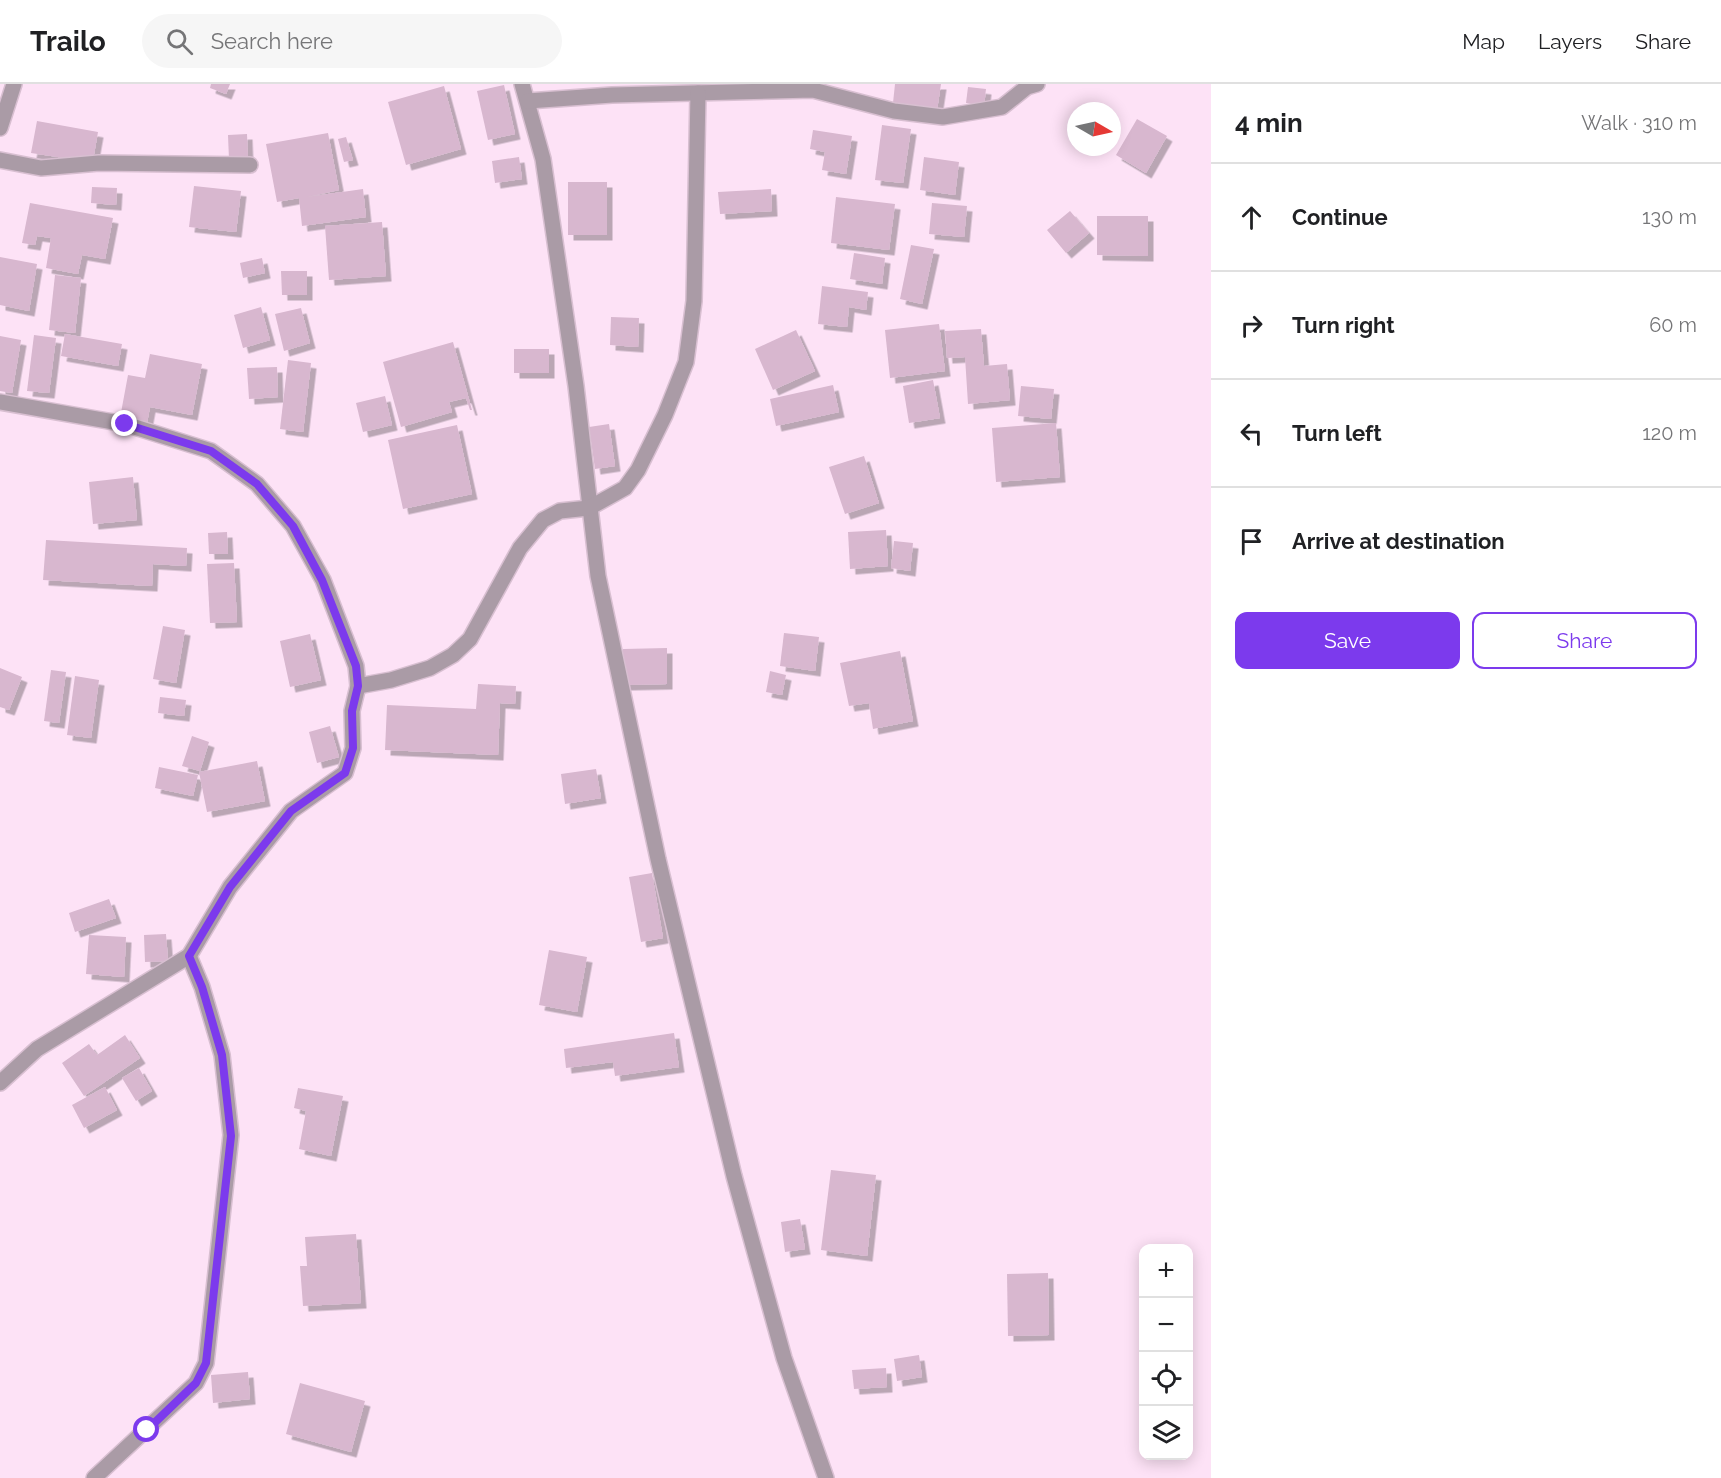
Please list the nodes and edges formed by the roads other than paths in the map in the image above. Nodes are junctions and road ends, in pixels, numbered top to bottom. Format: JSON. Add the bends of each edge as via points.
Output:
{"nodes":[{"id":1,"x":14,"y":84,"type":"edge"},
{"id":2,"x":522,"y":84,"type":"edge"},
{"id":3,"x":1037,"y":84,"type":"edge"},
{"id":4,"x":698,"y":93,"type":"junction"},
{"id":5,"x":528,"y":101,"type":"junction"},
{"id":6,"x":0,"y":128,"type":"edge"},
{"id":7,"x":0,"y":160,"type":"edge"},
{"id":8,"x":250,"y":165,"type":"dead end"},
{"id":9,"x":0,"y":402,"type":"edge"},
{"id":10,"x":589,"y":508,"type":"junction"},
{"id":11,"x":358,"y":686,"type":"junction"},
{"id":12,"x":189,"y":956,"type":"junction"},
{"id":13,"x":0,"y":1083,"type":"edge"},
{"id":14,"x":94,"y":1478,"type":"edge"},
{"id":15,"x":826,"y":1478,"type":"edge"}],
"edges":[{"from":1,"to":6,"type":"street"},
{"from":2,"to":5,"type":"street"},
{"from":3,"to":4,"type":"street","via":[[1002,107],[943,117],[894,111],[813,90]]},
{"from":4,"to":5,"type":"street","via":[[612,94]]},
{"from":4,"to":10,"type":"street","via":[[694,301],[686,362],[638,470],[625,488]]},
{"from":5,"to":10,"type":"street","via":[[546,182]]},
{"from":7,"to":8,"type":"street","via":[[41,168],[99,163]]},
{"from":9,"to":11,"type":"street","via":[[125,424],[200,447],[257,484],[293,526],[322,580],[356,666]]},
{"from":10,"to":11,"type":"street","via":[[560,511],[531,532],[470,639],[453,656],[430,668]]},
{"from":10,"to":15,"type":"street","via":[[598,576],[658,859],[732,1164],[784,1358]]},
{"from":11,"to":12,"type":"street","via":[[352,711],[353,748],[345,773],[291,811],[230,887]]},
{"from":12,"to":13,"type":"street","via":[[37,1048]]},
{"from":12,"to":14,"type":"street","via":[[222,1055],[231,1136],[206,1363],[196,1383]]}]}
